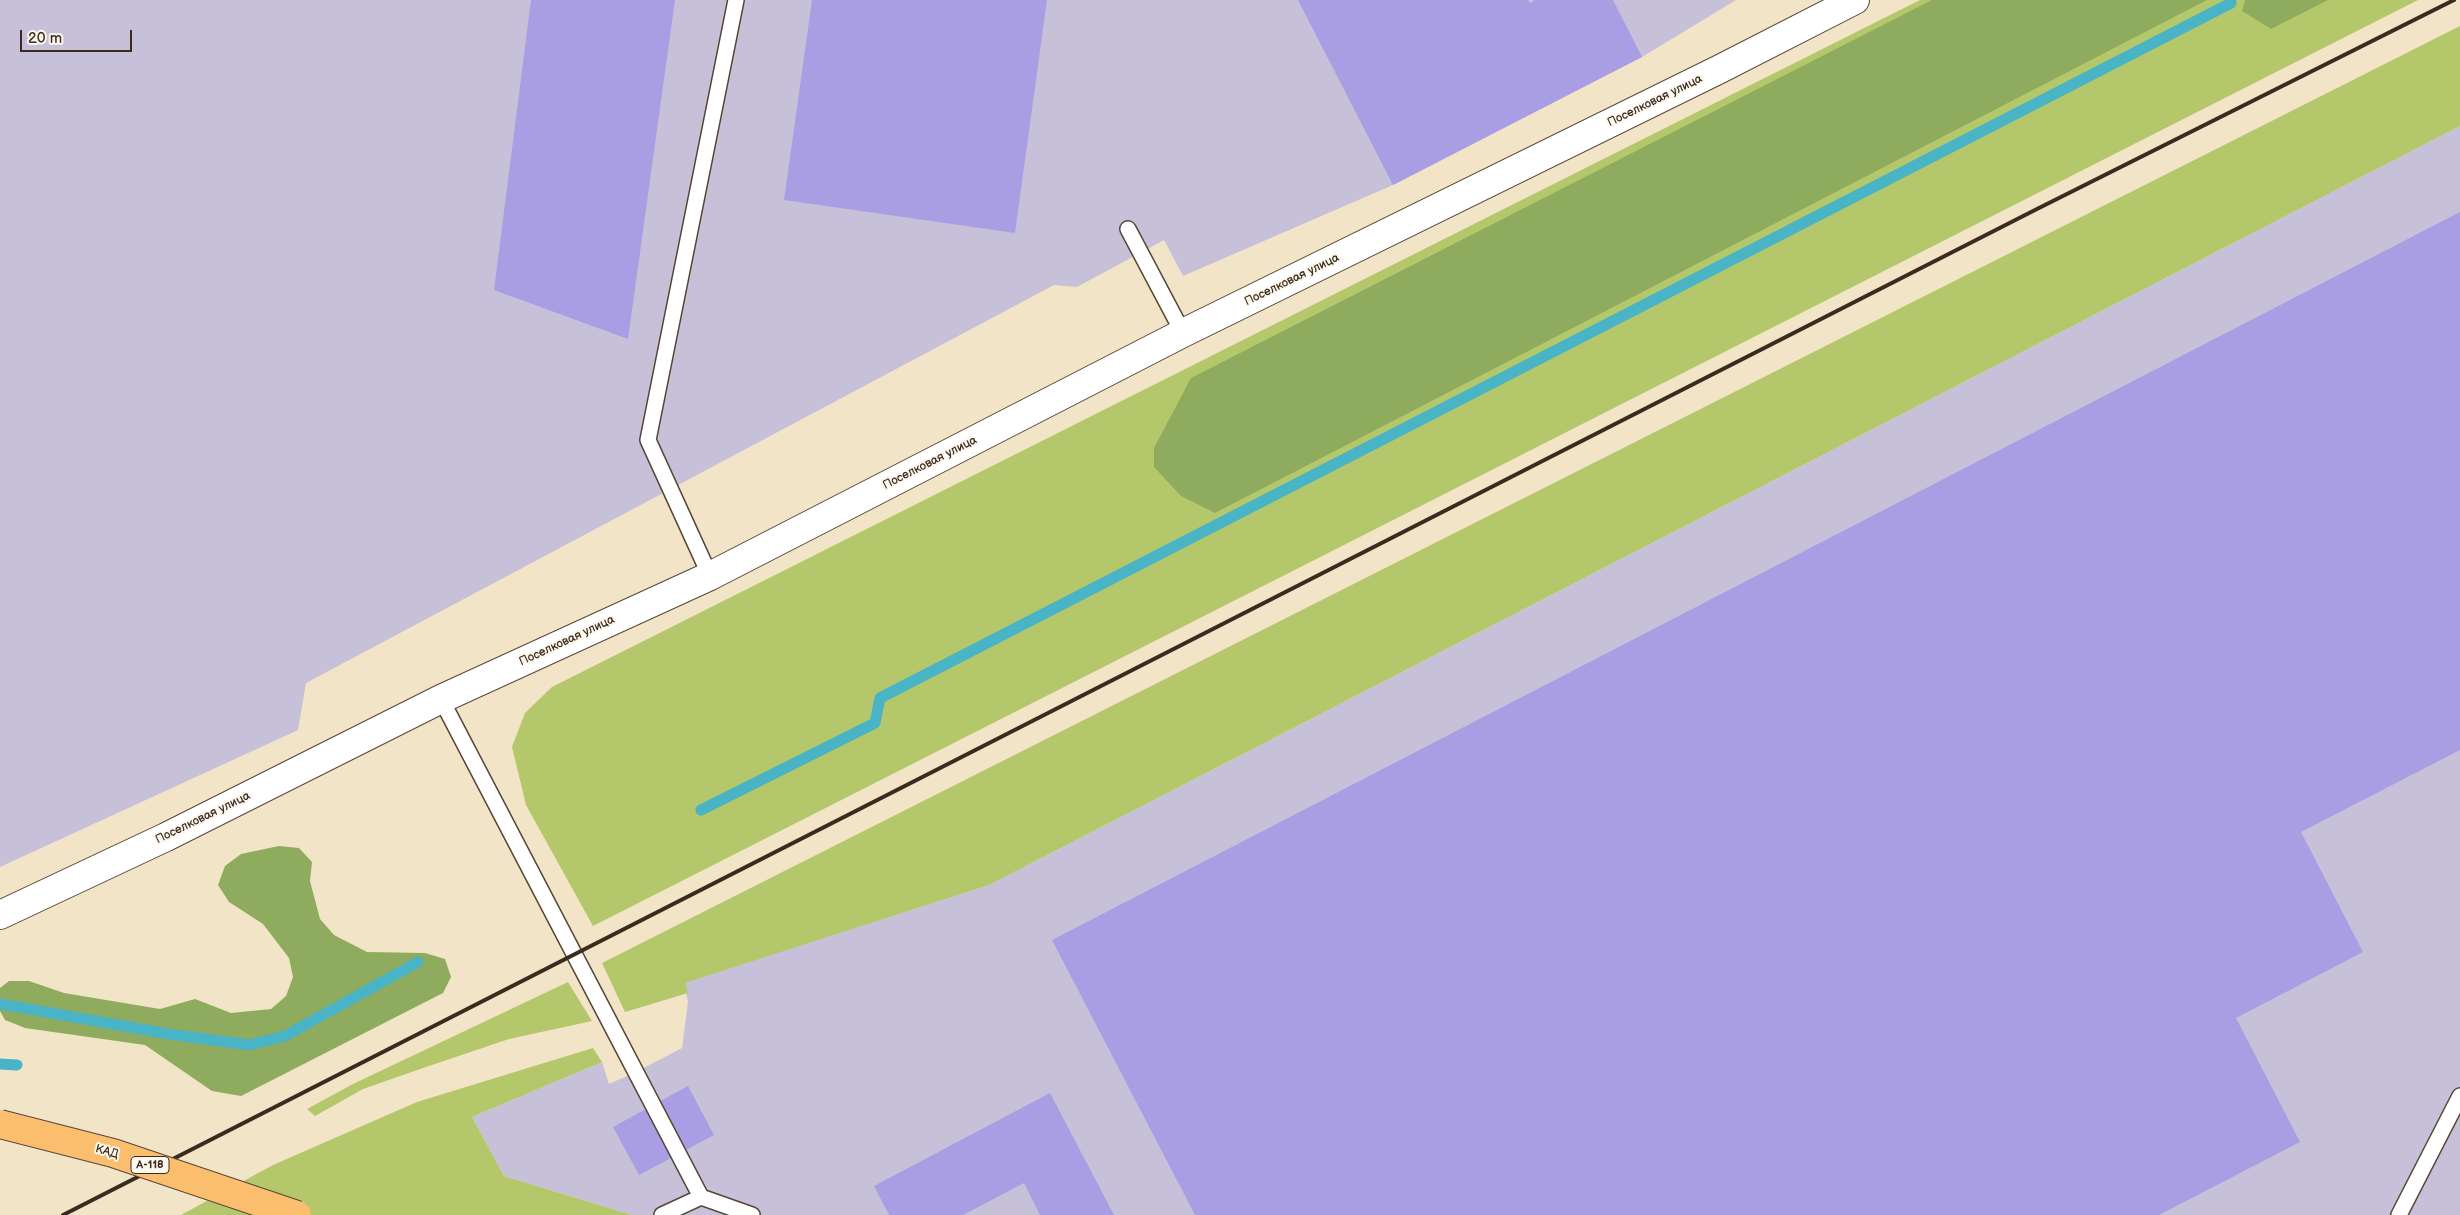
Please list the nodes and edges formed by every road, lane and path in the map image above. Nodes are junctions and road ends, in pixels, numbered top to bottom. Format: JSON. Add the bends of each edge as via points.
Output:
{"nodes":[{"id":1,"x":736,"y":0,"type":"edge"},
{"id":2,"x":1855,"y":0,"type":"edge"},
{"id":3,"x":1128,"y":229,"type":"dead end"},
{"id":4,"x":1183,"y":333,"type":"junction"},
{"id":5,"x":710,"y":576,"type":"junction"},
{"id":6,"x":441,"y":699,"type":"junction"},
{"id":7,"x":0,"y":915,"type":"edge"},
{"id":8,"x":2460,"y":1096,"type":"edge"},
{"id":9,"x":0,"y":1124,"type":"edge"},
{"id":10,"x":701,"y":1197,"type":"junction"},
{"id":11,"x":297,"y":1215,"type":"edge"},
{"id":12,"x":662,"y":1215,"type":"edge"},
{"id":13,"x":752,"y":1215,"type":"edge"},
{"id":14,"x":2399,"y":1215,"type":"edge"}],
"edges":[{"from":1,"to":5,"type":"lane","via":[[648,440]]},
{"from":2,"to":4,"type":"street","name":"Поселковая улица"},
{"from":3,"to":4,"type":"lane"},
{"from":4,"to":5,"type":"street","name":"Поселковая улица"},
{"from":5,"to":6,"type":"street","name":"Поселковая улица"},
{"from":6,"to":7,"type":"street","name":"Поселковая улица","via":[[166,837]]},
{"from":6,"to":10,"type":"lane"},
{"from":8,"to":14,"type":"lane"},
{"from":9,"to":11,"type":"highway","name":"КАД","number":"А-118","bridge":true,"via":[[113,1153]]},
{"from":10,"to":12,"type":"lane"},
{"from":10,"to":13,"type":"lane"}]}
